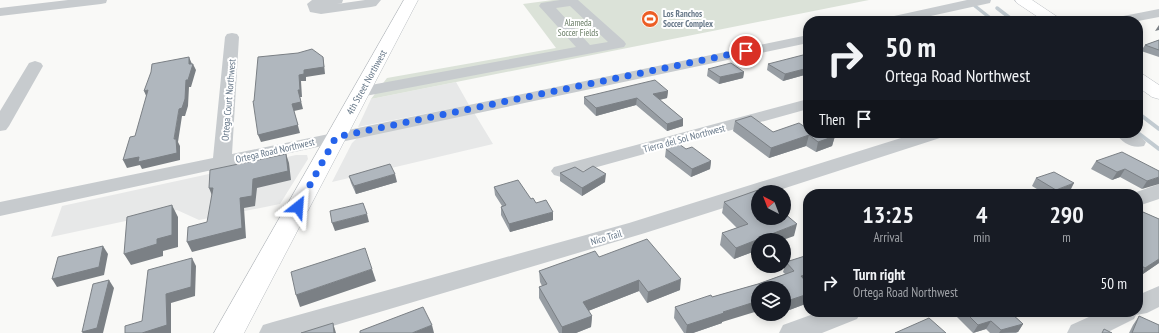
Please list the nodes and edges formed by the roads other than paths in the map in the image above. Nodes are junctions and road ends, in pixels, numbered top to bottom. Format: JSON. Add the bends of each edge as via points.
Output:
{"nodes":[{"id":1,"x":100,"y":0,"type":"edge"},
{"id":2,"x":338,"y":0,"type":"edge"},
{"id":3,"x":375,"y":0,"type":"edge"},
{"id":4,"x":411,"y":0,"type":"edge"},
{"id":5,"x":984,"y":0,"type":"edge"},
{"id":6,"x":1022,"y":0,"type":"edge"},
{"id":7,"x":0,"y":12,"type":"edge"},
{"id":8,"x":1159,"y":12,"type":"edge"},
{"id":9,"x":912,"y":16,"type":"edge"},
{"id":10,"x":1046,"y":16,"type":"edge"},
{"id":11,"x":1141,"y":16,"type":"edge"},
{"id":12,"x":232,"y":37,"type":"dead end"},
{"id":13,"x":803,"y":39,"type":"edge"},
{"id":14,"x":587,"y":50,"type":"junction"},
{"id":15,"x":35,"y":66,"type":"dead end"},
{"id":16,"x":1143,"y":82,"type":"edge"},
{"id":17,"x":360,"y":92,"type":"junction"},
{"id":18,"x":1159,"y":93,"type":"edge"},
{"id":19,"x":803,"y":105,"type":"edge"},
{"id":20,"x":0,"y":126,"type":"edge"},
{"id":21,"x":336,"y":137,"type":"junction"},
{"id":22,"x":920,"y":138,"type":"edge"},
{"id":23,"x":222,"y":162,"type":"junction"},
{"id":24,"x":560,"y":171,"type":"edge"},
{"id":25,"x":1159,"y":191,"type":"edge"},
{"id":26,"x":1143,"y":197,"type":"edge"},
{"id":27,"x":0,"y":209,"type":"edge"},
{"id":28,"x":1159,"y":296,"type":"edge"},
{"id":29,"x":1143,"y":304,"type":"edge"},
{"id":30,"x":835,"y":317,"type":"edge"},
{"id":31,"x":1115,"y":317,"type":"edge"},
{"id":32,"x":229,"y":333,"type":"edge"},
{"id":33,"x":273,"y":333,"type":"edge"},
{"id":34,"x":793,"y":333,"type":"edge"},
{"id":35,"x":1081,"y":333,"type":"edge"}],
"edges":[{"from":1,"to":7,"type":"street"},
{"from":2,"to":3,"type":"street","via":[[316,3],[315,9],[371,3]]},
{"from":4,"to":17,"type":"main road","name":"4th Street Northwest"},
{"from":5,"to":9,"type":"street"},
{"from":6,"to":10,"type":"main road"},
{"from":8,"to":11,"type":"street"},
{"from":12,"to":23,"type":"street","name":"Ortega Court Northwest"},
{"from":13,"to":21,"type":"street","name":"Ortega Road Northwest"},
{"from":14,"to":14,"type":"street","via":[[619,44],[573,2],[546,6]]},
{"from":14,"to":17,"type":"street"},
{"from":15,"to":20,"type":"street"},
{"from":16,"to":18,"type":"main road"},
{"from":17,"to":21,"type":"main road","name":"4th Street Northwest"},
{"from":19,"to":24,"type":"street","name":"Tierra del Sol Northwest"},
{"from":21,"to":23,"type":"street","name":"Ortega Road Northwest"},
{"from":21,"to":32,"type":"main road","name":"4th Street Northwest"},
{"from":22,"to":33,"type":"street","name":"Nico Trail","via":[[637,228]]},
{"from":23,"to":27,"type":"street","name":"Ortega Road Northwest"},
{"from":25,"to":26,"type":"street"},
{"from":28,"to":29,"type":"street"},
{"from":30,"to":34,"type":"street"},
{"from":31,"to":35,"type":"street"}]}
